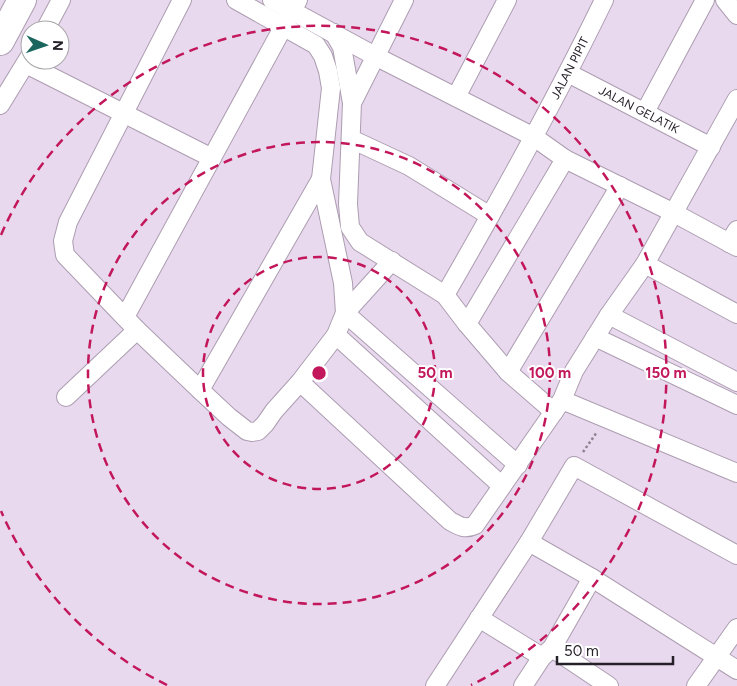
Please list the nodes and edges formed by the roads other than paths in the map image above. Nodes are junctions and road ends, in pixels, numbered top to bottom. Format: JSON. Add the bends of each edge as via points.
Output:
{"nodes":[{"id":1,"x":22,"y":0,"type":"edge"},
{"id":2,"x":61,"y":0,"type":"edge"},
{"id":3,"x":182,"y":0,"type":"edge"},
{"id":4,"x":236,"y":0,"type":"edge"},
{"id":5,"x":272,"y":0,"type":"edge"},
{"id":6,"x":404,"y":0,"type":"edge"},
{"id":7,"x":507,"y":0,"type":"edge"},
{"id":8,"x":604,"y":0,"type":"edge"},
{"id":9,"x":705,"y":0,"type":"edge"},
{"id":10,"x":725,"y":0,"type":"edge"},
{"id":11,"x":295,"y":6,"type":"edge"},
{"id":12,"x":737,"y":15,"type":"edge"},
{"id":13,"x":50,"y":20,"type":"edge"},
{"id":14,"x":283,"y":27,"type":"junction"},
{"id":15,"x":334,"y":34,"type":"junction"},
{"id":16,"x":0,"y":41,"type":"edge"},
{"id":17,"x":375,"y":56,"type":"junction"},
{"id":18,"x":22,"y":70,"type":"edge"},
{"id":19,"x":46,"y":70,"type":"edge"},
{"id":20,"x":568,"y":73,"type":"junction"},
{"id":21,"x":456,"y":97,"type":"junction"},
{"id":22,"x":737,"y":99,"type":"edge"},
{"id":23,"x":352,"y":104,"type":"junction"},
{"id":24,"x":0,"y":105,"type":"edge"},
{"id":25,"x":645,"y":112,"type":"junction"},
{"id":26,"x":123,"y":114,"type":"junction"},
{"id":27,"x":534,"y":137,"type":"junction"},
{"id":28,"x":351,"y":139,"type":"junction"},
{"id":29,"x":711,"y":147,"type":"junction"},
{"id":30,"x":212,"y":158,"type":"junction"},
{"id":31,"x":565,"y":159,"type":"junction"},
{"id":32,"x":321,"y":179,"type":"junction"},
{"id":33,"x":620,"y":186,"type":"junction"},
{"id":34,"x":674,"y":213,"type":"junction"},
{"id":35,"x":490,"y":216,"type":"junction"},
{"id":36,"x":734,"y":240,"type":"edge"},
{"id":37,"x":392,"y":261,"type":"junction"},
{"id":38,"x":645,"y":264,"type":"junction"},
{"id":39,"x":446,"y":295,"type":"junction"},
{"id":40,"x":345,"y":314,"type":"junction"},
{"id":41,"x":737,"y":314,"type":"edge"},
{"id":42,"x":609,"y":315,"type":"junction"},
{"id":43,"x":125,"y":317,"type":"junction"},
{"id":44,"x":467,"y":324,"type":"junction"},
{"id":45,"x":137,"y":330,"type":"junction"},
{"id":46,"x":336,"y":335,"type":"junction"},
{"id":47,"x":595,"y":337,"type":"junction"},
{"id":48,"x":508,"y":372,"type":"junction"},
{"id":49,"x":300,"y":382,"type":"junction"},
{"id":50,"x":737,"y":382,"type":"edge"},
{"id":51,"x":200,"y":390,"type":"junction"},
{"id":52,"x":66,"y":397,"type":"dead end"},
{"id":53,"x":737,"y":405,"type":"edge"},
{"id":54,"x":558,"y":406,"type":"junction"},
{"id":55,"x":518,"y":465,"type":"junction"},
{"id":56,"x":737,"y":473,"type":"edge"},
{"id":57,"x":502,"y":486,"type":"junction"},
{"id":58,"x":529,"y":542,"type":"junction"},
{"id":59,"x":737,"y":556,"type":"edge"},
{"id":60,"x":592,"y":578,"type":"junction"},
{"id":61,"x":479,"y":618,"type":"junction"},
{"id":62,"x":737,"y":628,"type":"edge"},
{"id":63,"x":547,"y":652,"type":"junction"},
{"id":64,"x":717,"y":658,"type":"junction"},
{"id":65,"x":737,"y":670,"type":"edge"},
{"id":66,"x":435,"y":686,"type":"edge"},
{"id":67,"x":523,"y":686,"type":"edge"},
{"id":68,"x":609,"y":686,"type":"edge"},
{"id":69,"x":696,"y":686,"type":"edge"}],
"edges":[{"from":1,"to":16,"type":"highway"},
{"from":2,"to":13,"type":"street"},
{"from":3,"to":26,"type":"street"},
{"from":4,"to":14,"type":"street"},
{"from":5,"to":11,"type":"street"},
{"from":6,"to":17,"type":"street"},
{"from":7,"to":21,"type":"street"},
{"from":8,"to":20,"type":"street","name":"JALAN PIPIT"},
{"from":9,"to":25,"type":"street"},
{"from":10,"to":12,"type":"street"},
{"from":11,"to":14,"type":"street"},
{"from":11,"to":15,"type":"street"},
{"from":14,"to":30,"type":"street"},
{"from":14,"to":32,"type":"street","via":[[316,45],[328,71],[331,88]]},
{"from":15,"to":17,"type":"street"},
{"from":15,"to":23,"type":"street","via":[[342,47]]},
{"from":17,"to":21,"type":"street"},
{"from":17,"to":23,"type":"street"},
{"from":18,"to":24,"type":"street"},
{"from":19,"to":26,"type":"street"},
{"from":20,"to":25,"type":"street","name":"JALAN GELATIK"},
{"from":20,"to":27,"type":"street","name":"JALAN PIPIT"},
{"from":21,"to":27,"type":"street"},
{"from":22,"to":29,"type":"street"},
{"from":23,"to":28,"type":"street"},
{"from":25,"to":29,"type":"street","name":"JALAN GELATIK"},
{"from":26,"to":30,"type":"street"},
{"from":26,"to":43,"type":"street","via":[[68,222],[63,241],[65,255]]},
{"from":27,"to":31,"type":"street"},
{"from":27,"to":35,"type":"street","name":"JALAN PIPIT"},
{"from":28,"to":35,"type":"street","via":[[409,166]]},
{"from":28,"to":37,"type":"street","via":[[350,227],[360,242]]},
{"from":29,"to":34,"type":"street"},
{"from":30,"to":43,"type":"street"},
{"from":31,"to":33,"type":"street"},
{"from":31,"to":44,"type":"street"},
{"from":32,"to":40,"type":"street","via":[[339,264]]},
{"from":32,"to":51,"type":"street"},
{"from":33,"to":34,"type":"street"},
{"from":33,"to":48,"type":"street"},
{"from":34,"to":36,"type":"street"},
{"from":34,"to":38,"type":"street"},
{"from":35,"to":39,"type":"street","name":"JALAN PIPIT"},
{"from":37,"to":39,"type":"street"},
{"from":37,"to":40,"type":"street"},
{"from":38,"to":41,"type":"street"},
{"from":38,"to":42,"type":"street"},
{"from":39,"to":44,"type":"street"},
{"from":40,"to":46,"type":"street"},
{"from":40,"to":55,"type":"street"},
{"from":42,"to":47,"type":"street"},
{"from":42,"to":50,"type":"street"},
{"from":43,"to":45,"type":"street"},
{"from":44,"to":48,"type":"street"},
{"from":45,"to":51,"type":"street"},
{"from":45,"to":52,"type":"street"},
{"from":46,"to":49,"type":"street"},
{"from":46,"to":57,"type":"street"},
{"from":47,"to":53,"type":"street"},
{"from":47,"to":54,"type":"street"},
{"from":48,"to":54,"type":"street"},
{"from":49,"to":51,"type":"street","via":[[265,424],[252,432],[228,417]]},
{"from":49,"to":57,"type":"street","via":[[450,521],[469,528],[475,525]]},
{"from":54,"to":55,"type":"street"},
{"from":54,"to":56,"type":"street"},
{"from":55,"to":57,"type":"street"},
{"from":58,"to":59,"type":"street","via":[[574,466]]},
{"from":58,"to":60,"type":"street"},
{"from":58,"to":61,"type":"street"},
{"from":60,"to":63,"type":"street"},
{"from":60,"to":64,"type":"street"},
{"from":61,"to":63,"type":"street"},
{"from":61,"to":66,"type":"street"},
{"from":62,"to":64,"type":"street"},
{"from":63,"to":67,"type":"street"},
{"from":63,"to":68,"type":"street"},
{"from":64,"to":65,"type":"street"},
{"from":64,"to":69,"type":"street"}]}
